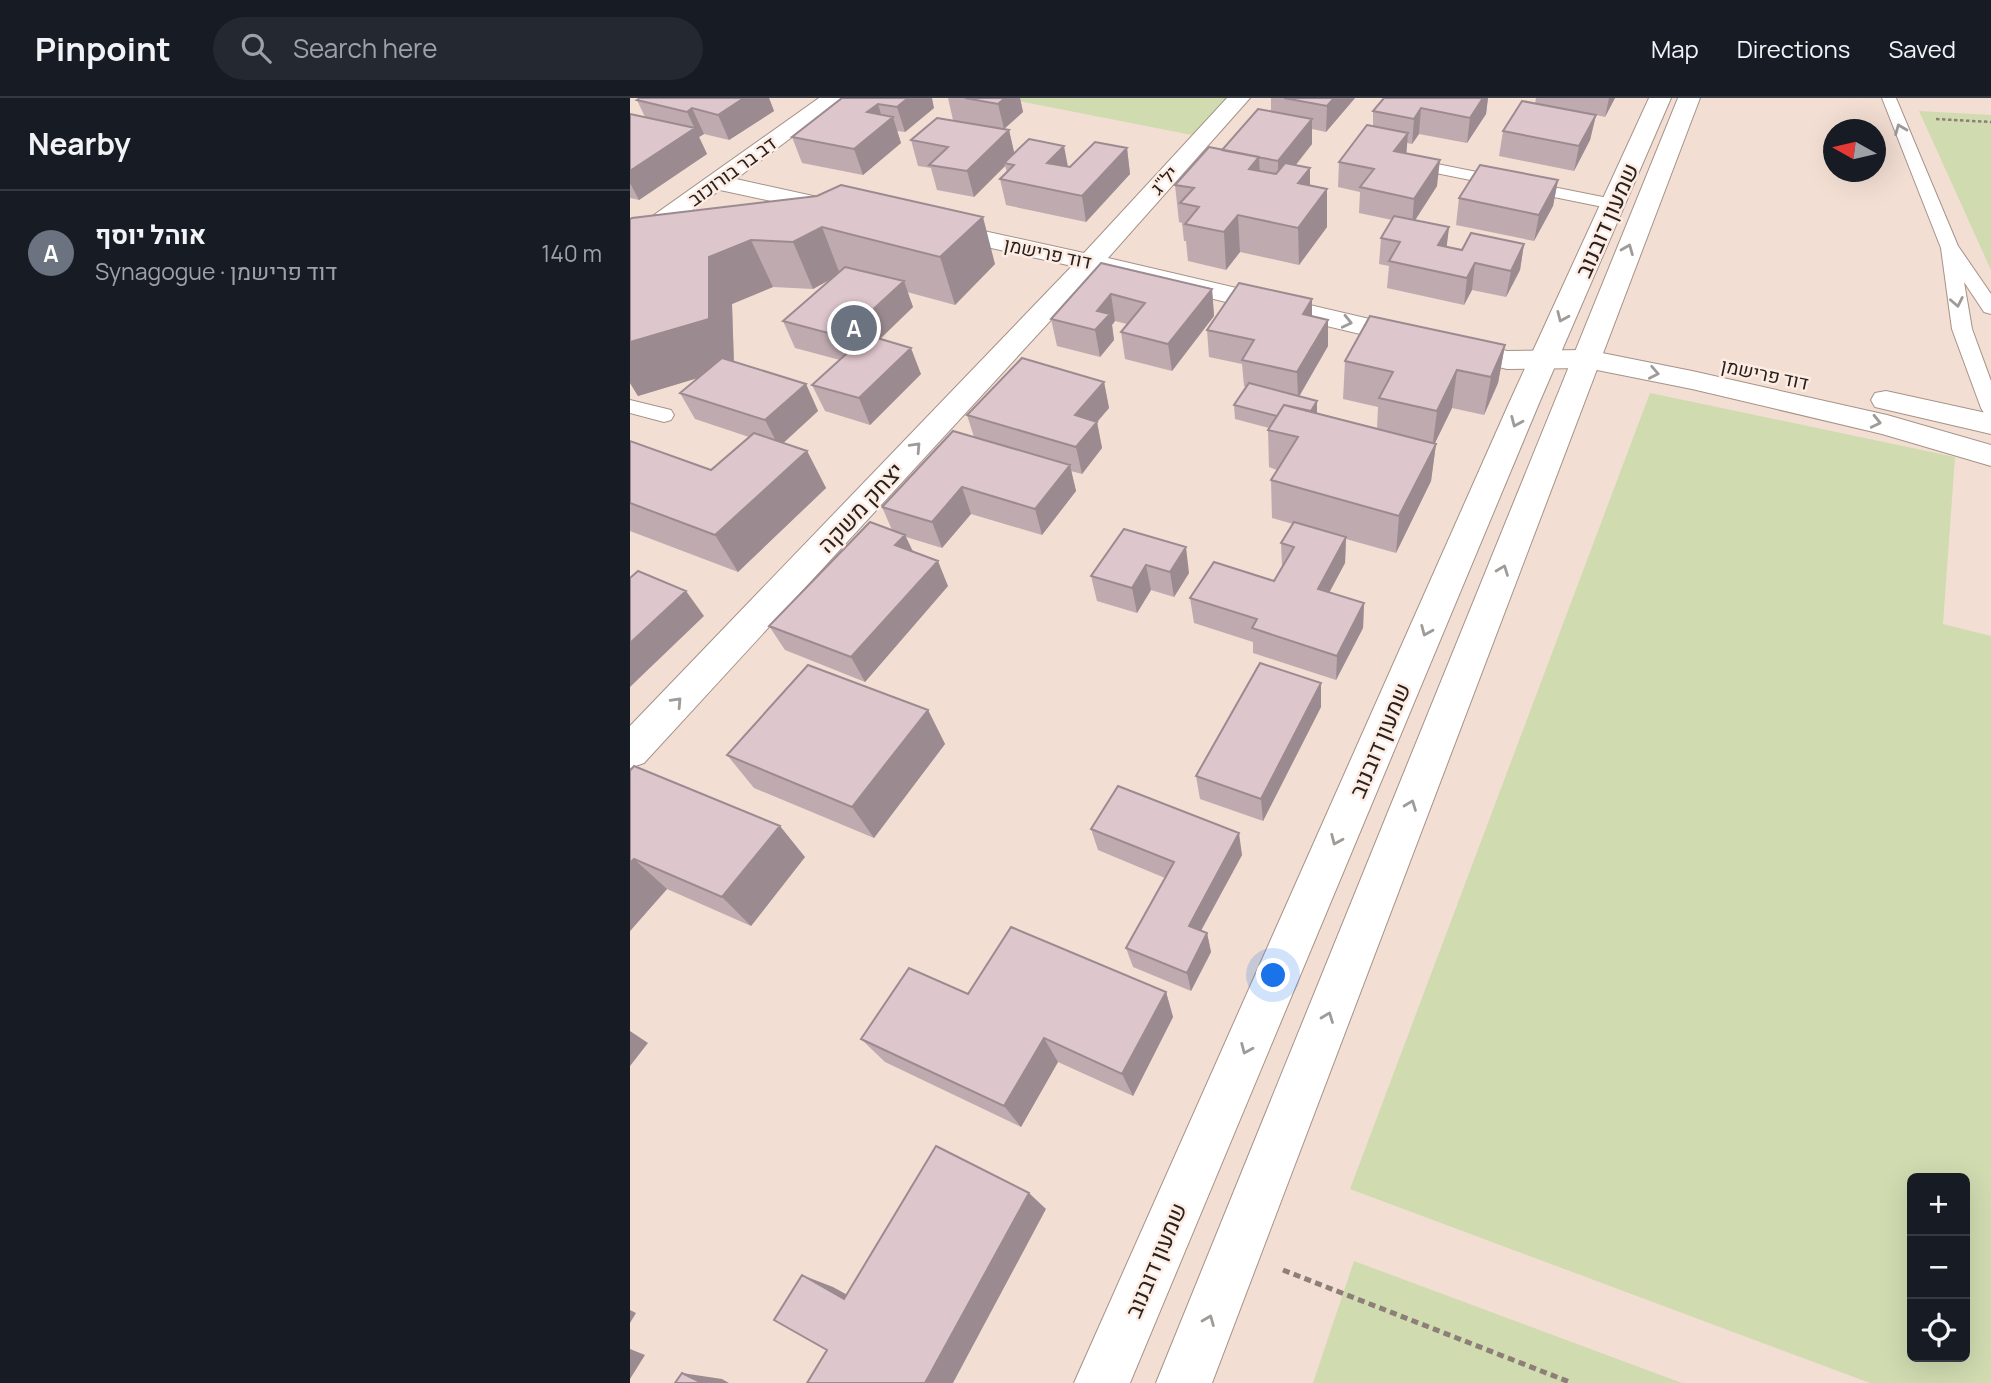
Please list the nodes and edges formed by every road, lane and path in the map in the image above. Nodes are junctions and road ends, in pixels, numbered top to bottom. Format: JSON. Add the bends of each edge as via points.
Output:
{"nodes":[{"id":1,"x":834,"y":98,"type":"edge"},
{"id":2,"x":1238,"y":98,"type":"edge"},
{"id":3,"x":1660,"y":98,"type":"edge"},
{"id":4,"x":1689,"y":98,"type":"edge"},
{"id":5,"x":1889,"y":98,"type":"edge"},
{"id":6,"x":1895,"y":116,"type":"junction"},
{"id":7,"x":1991,"y":122,"type":"edge"},
{"id":8,"x":1417,"y":165,"type":"edge"},
{"id":9,"x":716,"y":182,"type":"junction"},
{"id":10,"x":1613,"y":204,"type":"junction"},
{"id":11,"x":863,"y":214,"type":"edge"},
{"id":12,"x":916,"y":225,"type":"edge"},
{"id":13,"x":630,"y":244,"type":"edge"},
{"id":14,"x":1949,"y":246,"type":"junction"},
{"id":15,"x":1090,"y":262,"type":"junction"},
{"id":16,"x":1991,"y":308,"type":"edge"},
{"id":17,"x":1591,"y":347,"type":"junction"},
{"id":18,"x":1543,"y":360,"type":"junction"},
{"id":19,"x":630,"y":406,"type":"edge"},
{"id":20,"x":1991,"y":408,"type":"edge"},
{"id":21,"x":664,"y":415,"type":"dead end"},
{"id":22,"x":1991,"y":424,"type":"edge"},
{"id":23,"x":1991,"y":456,"type":"edge"},
{"id":24,"x":630,"y":752,"type":"edge"},
{"id":25,"x":1236,"y":1252,"type":"junction"},
{"id":26,"x":1102,"y":1383,"type":"edge"},
{"id":27,"x":1184,"y":1383,"type":"edge"},
{"id":28,"x":1572,"y":1383,"type":"edge"}],
"edges":[{"from":1,"to":9,"type":"street","name":"דב בר בורוכוב"},
{"from":2,"to":15,"type":"street","name":"יל\"ג"},
{"from":3,"to":10,"type":"street","name":"שמעון דובנוב"},
{"from":17,"to":4,"type":"street","name":"שמעון דובנוב","one_way":true},
{"from":5,"to":6,"type":"lane"},
{"from":6,"to":7,"type":"path"},
{"from":14,"to":6,"type":"lane","one_way":true},
{"from":8,"to":10,"type":"lane"},
{"from":9,"to":11,"type":"street"},
{"from":9,"to":13,"type":"street","name":"דב בר בורוכוב"},
{"from":10,"to":18,"type":"street","name":"שמעון דובנוב","one_way":true},
{"from":12,"to":15,"type":"street","name":"דוד פרישמן"},
{"from":14,"to":16,"type":"lane"},
{"from":14,"to":20,"type":"lane","one_way":true,"via":[[1962,329]]},
{"from":15,"to":18,"type":"street","name":"דוד פרישמן","one_way":true,"via":[[1507,360]]},
{"from":24,"to":15,"type":"street","name":"יצחק משקה","one_way":true},
{"from":17,"to":18,"type":"street","name":"דוד פרישמן"},
{"from":17,"to":22,"type":"street","name":"דוד פרישמן"},
{"from":17,"to":23,"type":"street","name":"דוד פרישמן","one_way":true},
{"from":25,"to":17,"type":"street","name":"שמעון דובנוב","one_way":true},
{"from":18,"to":26,"type":"street","name":"שמעון דובנוב","one_way":true},
{"from":19,"to":21,"type":"lane"},
{"from":27,"to":25,"type":"street","name":"שמעון דובנוב","one_way":true},
{"from":25,"to":28,"type":"path"}]}
